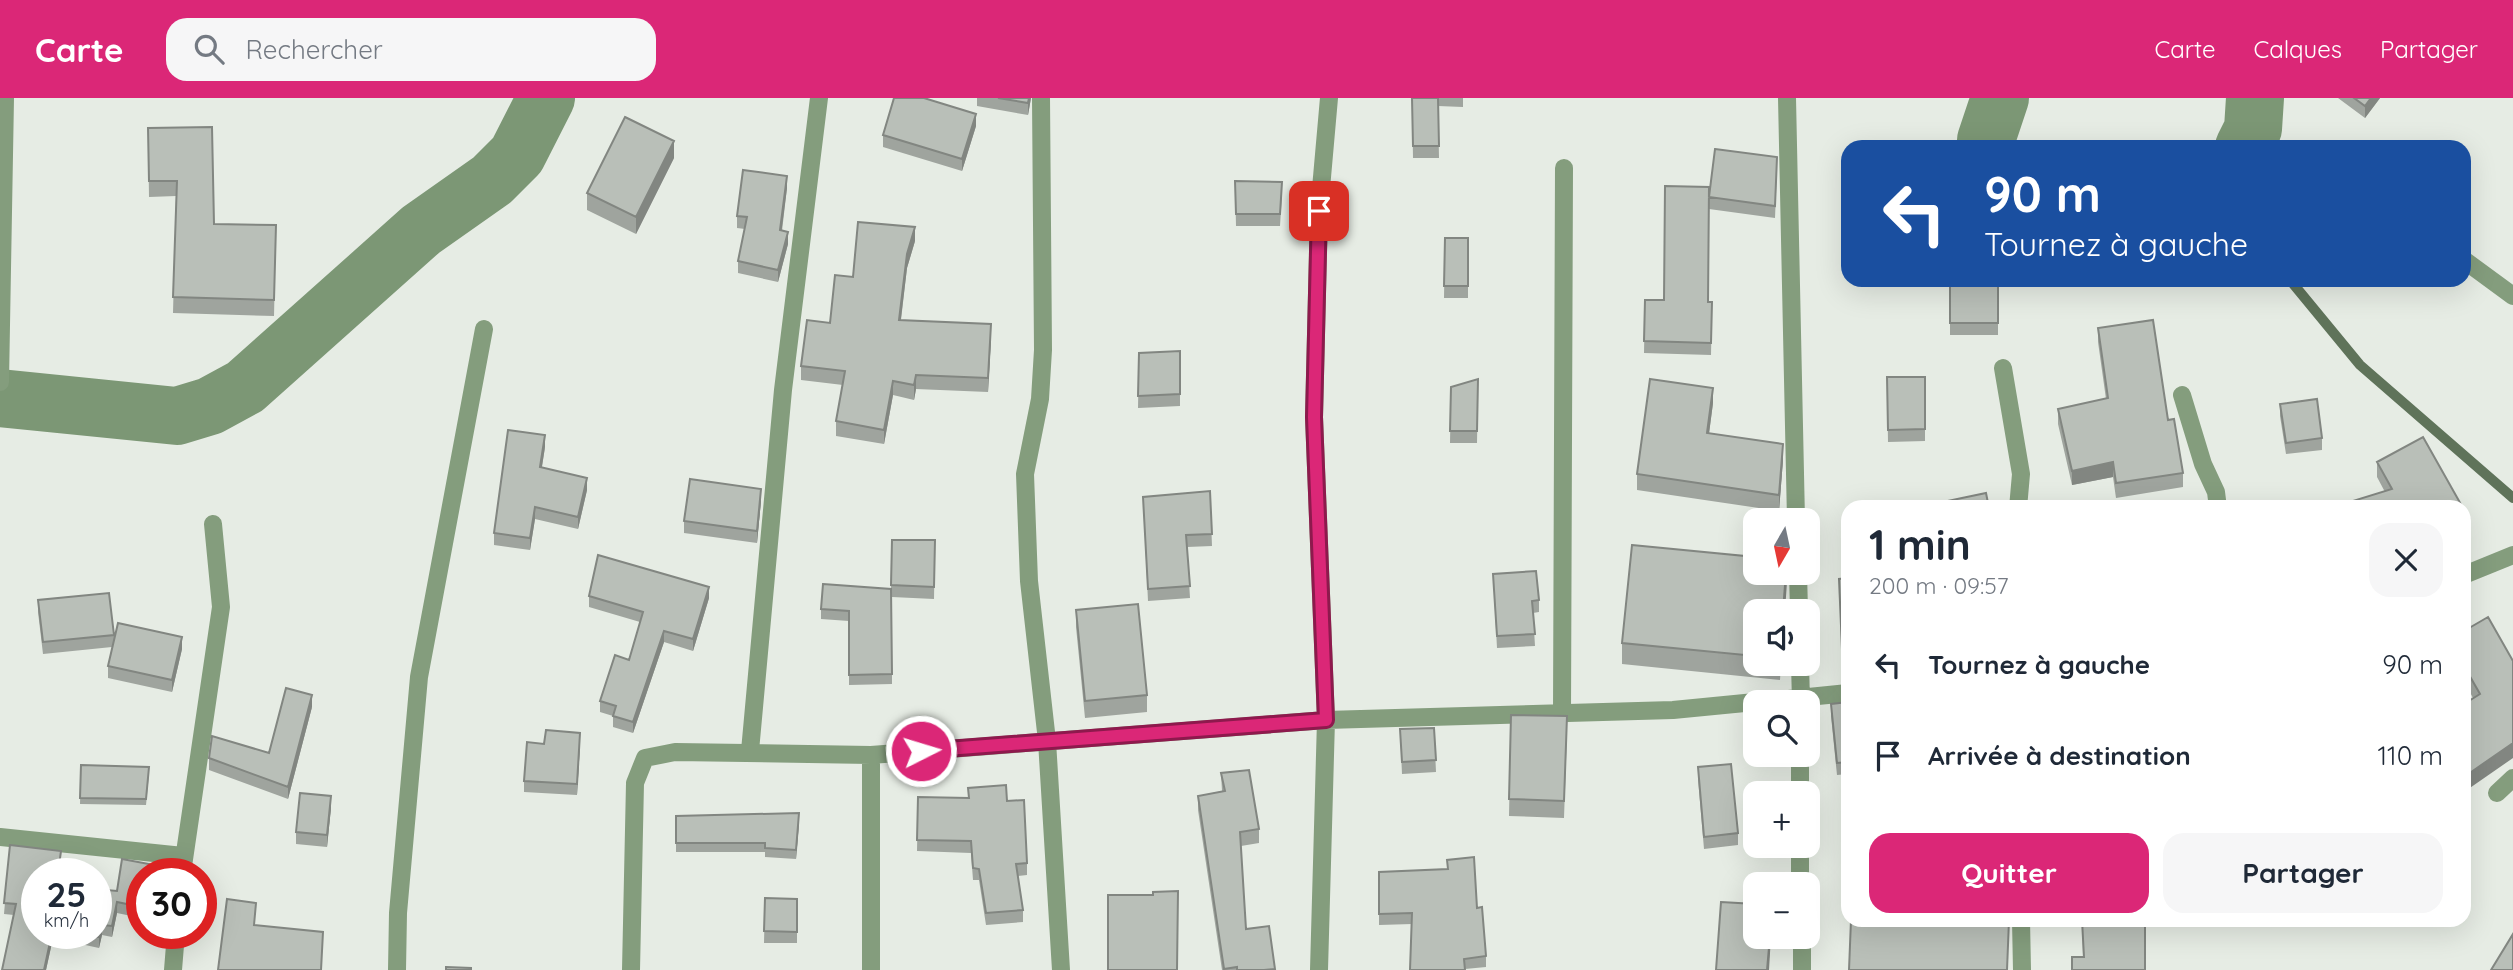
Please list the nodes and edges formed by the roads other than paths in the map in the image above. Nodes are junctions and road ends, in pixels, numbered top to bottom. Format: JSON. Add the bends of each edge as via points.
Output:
{"nodes":[{"id":1,"x":5,"y":98,"type":"edge"},
{"id":2,"x":819,"y":98,"type":"edge"},
{"id":3,"x":1041,"y":98,"type":"edge"},
{"id":4,"x":1329,"y":98,"type":"edge"},
{"id":5,"x":1787,"y":98,"type":"edge"},
{"id":6,"x":1564,"y":168,"type":"dead end"},
{"id":7,"x":2471,"y":265,"type":"edge"},
{"id":8,"x":2513,"y":296,"type":"edge"},
{"id":9,"x":484,"y":329,"type":"dead end"},
{"id":10,"x":2003,"y":368,"type":"dead end"},
{"id":11,"x":1,"y":375,"type":"edge"},
{"id":12,"x":2182,"y":395,"type":"dead end"},
{"id":13,"x":2019,"y":500,"type":"edge"},
{"id":14,"x":2217,"y":500,"type":"edge"},
{"id":15,"x":1796,"y":508,"type":"edge"},
{"id":16,"x":213,"y":524,"type":"dead end"},
{"id":17,"x":2513,"y":555,"type":"edge"},
{"id":18,"x":2471,"y":572,"type":"edge"},
{"id":19,"x":1841,"y":694,"type":"edge"},
{"id":20,"x":1820,"y":697,"type":"edge"},
{"id":21,"x":1743,"y":703,"type":"edge"},
{"id":22,"x":1562,"y":712,"type":"junction"},
{"id":23,"x":1326,"y":720,"type":"junction"},
{"id":24,"x":1046,"y":741,"type":"junction"},
{"id":25,"x":750,"y":751,"type":"junction"},
{"id":26,"x":871,"y":755,"type":"junction"},
{"id":27,"x":2513,"y":778,"type":"edge"},
{"id":28,"x":2497,"y":793,"type":"dead end"},
{"id":29,"x":0,"y":837,"type":"edge"},
{"id":30,"x":142,"y":858,"type":"edge"},
{"id":31,"x":183,"y":858,"type":"edge"},
{"id":32,"x":2021,"y":927,"type":"edge"},
{"id":33,"x":175,"y":949,"type":"edge"},
{"id":34,"x":1802,"y":949,"type":"edge"},
{"id":35,"x":173,"y":970,"type":"edge"},
{"id":36,"x":397,"y":970,"type":"edge"},
{"id":37,"x":631,"y":970,"type":"edge"},
{"id":38,"x":871,"y":970,"type":"edge"},
{"id":39,"x":1061,"y":970,"type":"edge"},
{"id":40,"x":1319,"y":970,"type":"edge"},
{"id":41,"x":1802,"y":970,"type":"edge"},
{"id":42,"x":2022,"y":970,"type":"edge"}],
"edges":[{"from":1,"to":11,"type":"street"},
{"from":2,"to":25,"type":"street","via":[[783,390]]},
{"from":3,"to":24,"type":"street","via":[[1043,350],[1040,399],[1025,474],[1029,581]]},
{"from":4,"to":23,"type":"street","via":[[1319,211],[1314,417]]},
{"from":5,"to":15,"type":"street"},
{"from":6,"to":22,"type":"street"},
{"from":7,"to":8,"type":"street"},
{"from":9,"to":36,"type":"street","via":[[419,677]]},
{"from":10,"to":13,"type":"street","via":[[2021,474]]},
{"from":12,"to":14,"type":"street"},
{"from":16,"to":31,"type":"street","via":[[222,607]]},
{"from":17,"to":18,"type":"street"},
{"from":19,"to":20,"type":"street"},
{"from":21,"to":22,"type":"street"},
{"from":22,"to":23,"type":"street"},
{"from":23,"to":24,"type":"street"},
{"from":23,"to":40,"type":"street"},
{"from":24,"to":26,"type":"street"},
{"from":24,"to":39,"type":"street"},
{"from":25,"to":26,"type":"street"},
{"from":25,"to":37,"type":"street","via":[[675,752],[645,758],[635,783]]},
{"from":26,"to":38,"type":"street"},
{"from":27,"to":28,"type":"street"},
{"from":29,"to":30,"type":"street"},
{"from":32,"to":42,"type":"street"},
{"from":33,"to":35,"type":"street"},
{"from":34,"to":41,"type":"street"}]}
